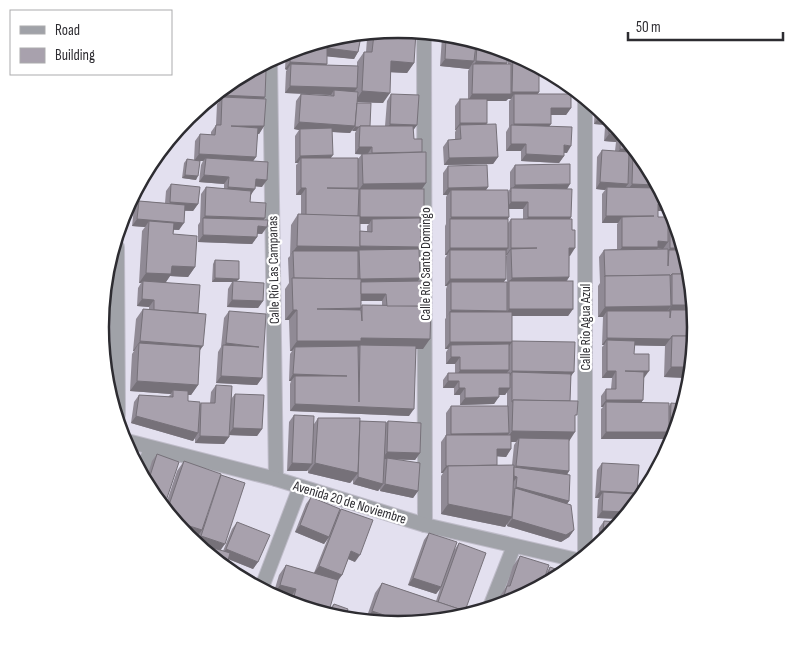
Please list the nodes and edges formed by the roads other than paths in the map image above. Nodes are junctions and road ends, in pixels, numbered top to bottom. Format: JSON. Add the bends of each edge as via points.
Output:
{"nodes":[{"id":1,"x":424,"y":39,"type":"edge"},
{"id":2,"x":270,"y":67,"type":"edge"},
{"id":3,"x":585,"y":105,"type":"edge"},
{"id":4,"x":117,"y":261,"type":"edge"},
{"id":5,"x":118,"y":397,"type":"edge"},
{"id":6,"x":134,"y":443,"type":"edge"},
{"id":7,"x":151,"y":448,"type":"junction"},
{"id":8,"x":145,"y":466,"type":"edge"},
{"id":9,"x":276,"y":479,"type":"junction"},
{"id":10,"x":300,"y":487,"type":"junction"},
{"id":11,"x":425,"y":525,"type":"junction"},
{"id":12,"x":514,"y":546,"type":"junction"},
{"id":13,"x":585,"y":549,"type":"edge"},
{"id":14,"x":572,"y":559,"type":"edge"},
{"id":15,"x":264,"y":583,"type":"edge"},
{"id":16,"x":492,"y":601,"type":"edge"}],
"edges":[{"from":1,"to":11,"type":"street","name":"Calle Río Santo Domingo"},
{"from":2,"to":9,"type":"street","name":"Calle Río Las Campanas"},
{"from":3,"to":13,"type":"street","name":"Calle Río Agua Azul"},
{"from":4,"to":5,"type":"street"},
{"from":6,"to":7,"type":"street","name":"Avenida 20 de Noviembre"},
{"from":7,"to":8,"type":"street"},
{"from":7,"to":9,"type":"street","name":"Avenida 20 de Noviembre"},
{"from":9,"to":10,"type":"street","name":"Avenida 20 de Noviembre"},
{"from":10,"to":11,"type":"street","name":"Avenida 20 de Noviembre"},
{"from":10,"to":15,"type":"street"},
{"from":11,"to":12,"type":"street","name":"Avenida 20 de Noviembre"},
{"from":12,"to":14,"type":"street","name":"Avenida 20 de Noviembre"},
{"from":12,"to":16,"type":"street"}]}
